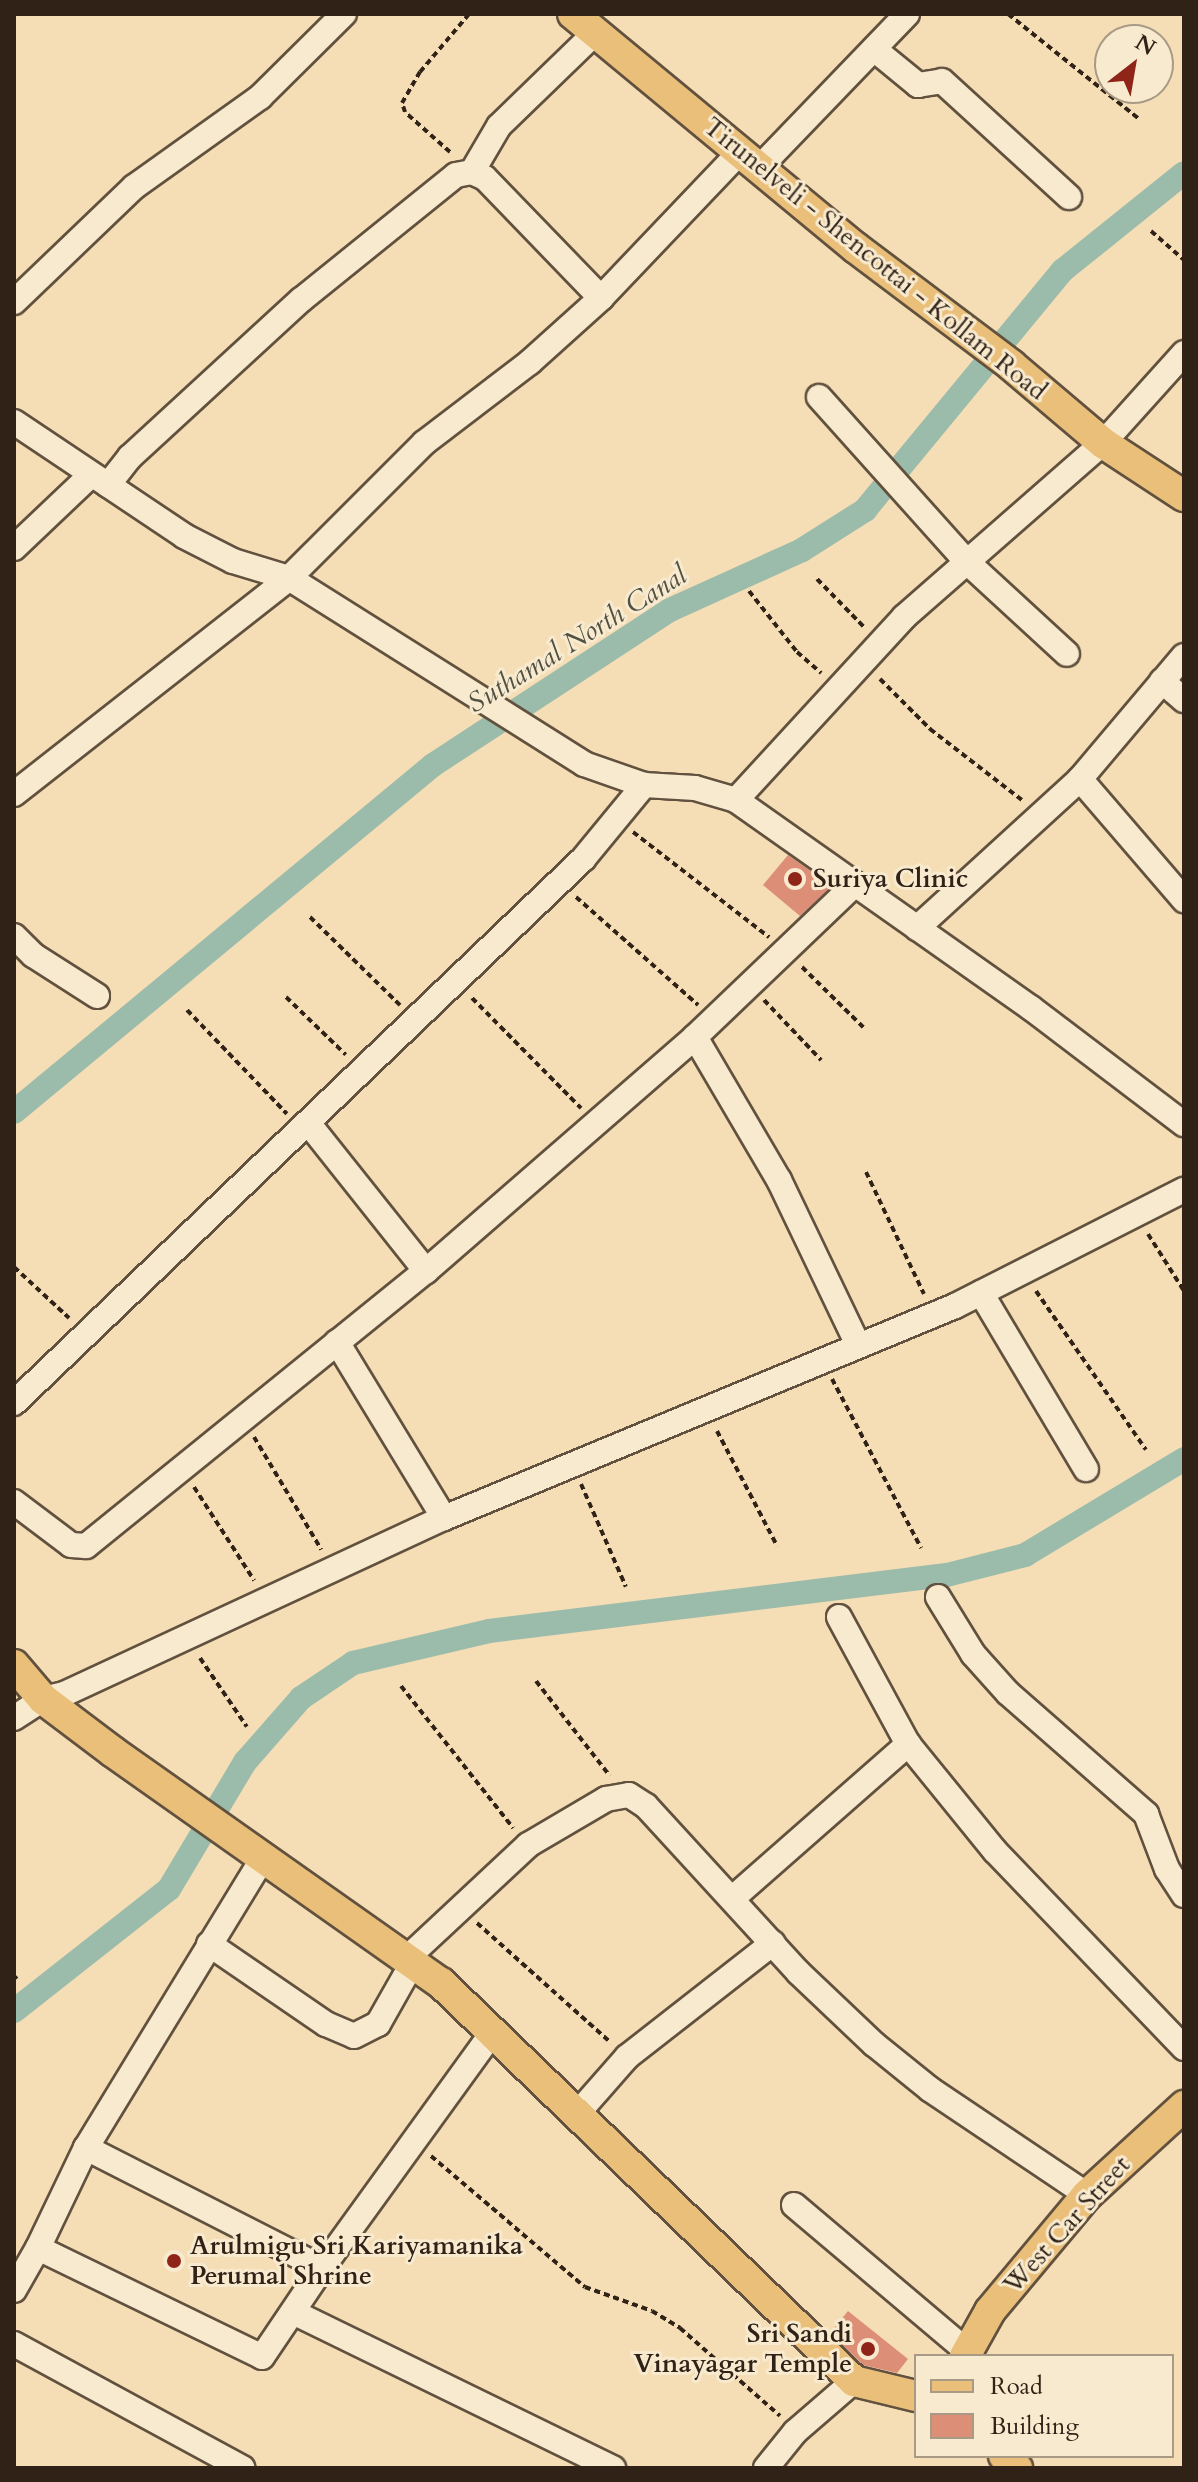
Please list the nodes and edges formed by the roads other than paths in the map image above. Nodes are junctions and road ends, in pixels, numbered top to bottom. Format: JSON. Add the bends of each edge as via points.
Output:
{"nodes":[{"id":1,"x":344,"y":14,"type":"edge"},
{"id":2,"x":907,"y":14,"type":"edge"},
{"id":3,"x":585,"y":22,"type":"edge"},
{"id":4,"x":874,"y":49,"type":"junction"},
{"id":5,"x":750,"y":159,"type":"junction"},
{"id":6,"x":472,"y":172,"type":"junction"},
{"id":7,"x":1069,"y":197,"type":"dead end"},
{"id":8,"x":601,"y":298,"type":"junction"},
{"id":9,"x":14,"y":302,"type":"edge"},
{"id":10,"x":1184,"y":353,"type":"edge"},
{"id":11,"x":819,"y":397,"type":"dead end"},
{"id":12,"x":14,"y":422,"type":"edge"},
{"id":13,"x":1103,"y":443,"type":"junction"},
{"id":14,"x":99,"y":480,"type":"junction"},
{"id":15,"x":1184,"y":496,"type":"edge"},
{"id":16,"x":14,"y":548,"type":"edge"},
{"id":17,"x":966,"y":561,"type":"junction"},
{"id":18,"x":289,"y":578,"type":"junction"},
{"id":19,"x":1067,"y":654,"type":"dead end"},
{"id":20,"x":1184,"y":656,"type":"edge"},
{"id":21,"x":1162,"y":681,"type":"junction"},
{"id":22,"x":1184,"y":700,"type":"edge"},
{"id":23,"x":1080,"y":779,"type":"junction"},
{"id":24,"x":644,"y":785,"type":"junction"},
{"id":25,"x":14,"y":794,"type":"edge"},
{"id":26,"x":736,"y":800,"type":"junction"},
{"id":27,"x":853,"y":886,"type":"junction"},
{"id":28,"x":1184,"y":900,"type":"edge"},
{"id":29,"x":917,"y":928,"type":"junction"},
{"id":30,"x":14,"y":936,"type":"edge"},
{"id":31,"x":97,"y":996,"type":"dead end"},
{"id":32,"x":695,"y":1037,"type":"junction"},
{"id":33,"x":1184,"y":1124,"type":"edge"},
{"id":34,"x":306,"y":1127,"type":"junction"},
{"id":35,"x":1184,"y":1190,"type":"edge"},
{"id":36,"x":426,"y":1271,"type":"junction"},
{"id":37,"x":981,"y":1293,"type":"junction"},
{"id":38,"x":337,"y":1342,"type":"junction"},
{"id":39,"x":858,"y":1345,"type":"junction"},
{"id":40,"x":14,"y":1403,"type":"edge"},
{"id":41,"x":1086,"y":1469,"type":"dead end"},
{"id":42,"x":14,"y":1502,"type":"edge"},
{"id":43,"x":444,"y":1518,"type":"junction"},
{"id":44,"x":938,"y":1597,"type":"dead end"},
{"id":45,"x":839,"y":1617,"type":"dead end"},
{"id":46,"x":14,"y":1665,"type":"edge"},
{"id":47,"x":43,"y":1699,"type":"junction"},
{"id":48,"x":14,"y":1718,"type":"edge"},
{"id":49,"x":908,"y":1744,"type":"junction"},
{"id":50,"x":264,"y":1856,"type":"junction"},
{"id":51,"x":1184,"y":1895,"type":"edge"},
{"id":52,"x":734,"y":1897,"type":"junction"},
{"id":53,"x":773,"y":1943,"type":"junction"},
{"id":54,"x":209,"y":1944,"type":"junction"},
{"id":55,"x":410,"y":1961,"type":"junction"},
{"id":56,"x":492,"y":2033,"type":"junction"},
{"id":57,"x":1184,"y":2048,"type":"edge"},
{"id":58,"x":1184,"y":2106,"type":"edge"},
{"id":59,"x":577,"y":2114,"type":"junction"},
{"id":60,"x":86,"y":2148,"type":"junction"},
{"id":61,"x":1087,"y":2195,"type":"junction"},
{"id":62,"x":794,"y":2205,"type":"dead end"},
{"id":63,"x":38,"y":2248,"type":"junction"},
{"id":64,"x":322,"y":2268,"type":"junction"},
{"id":65,"x":14,"y":2290,"type":"edge"},
{"id":66,"x":295,"y":2313,"type":"junction"},
{"id":67,"x":14,"y":2344,"type":"edge"},
{"id":68,"x":966,"y":2354,"type":"edge"},
{"id":69,"x":854,"y":2381,"type":"junction"},
{"id":70,"x":914,"y":2396,"type":"edge"},
{"id":71,"x":242,"y":2468,"type":"edge"},
{"id":72,"x":613,"y":2468,"type":"edge"},
{"id":73,"x":766,"y":2468,"type":"edge"}],
"edges":[{"from":1,"to":9,"type":"street","via":[[260,97],[134,187]]},
{"from":2,"to":4,"type":"street"},
{"from":3,"to":5,"type":"main road","name":"Tirunelveli - Shencottai - Kollam Road"},
{"from":3,"to":6,"type":"street","via":[[499,126]]},
{"from":4,"to":5,"type":"street"},
{"from":4,"to":7,"type":"street","via":[[918,85],[942,81]]},
{"from":5,"to":8,"type":"street"},
{"from":5,"to":13,"type":"main road","name":"Tirunelveli - Shencottai - Kollam Road"},
{"from":6,"to":8,"type":"street","via":[[497,188]]},
{"from":6,"to":14,"type":"street","via":[[445,181],[301,300]]},
{"from":8,"to":18,"type":"street","via":[[530,362],[424,443]]},
{"from":10,"to":13,"type":"street"},
{"from":11,"to":17,"type":"street"},
{"from":12,"to":14,"type":"street"},
{"from":13,"to":15,"type":"main road","name":"Tirunelveli - Shencottai - Kollam Road"},
{"from":13,"to":17,"type":"street"},
{"from":14,"to":16,"type":"street"},
{"from":14,"to":18,"type":"street","via":[[233,561]]},
{"from":17,"to":19,"type":"street"},
{"from":17,"to":26,"type":"street","via":[[880,643]]},
{"from":18,"to":24,"type":"street","via":[[584,764]]},
{"from":18,"to":25,"type":"street"},
{"from":20,"to":21,"type":"street"},
{"from":21,"to":22,"type":"street"},
{"from":21,"to":23,"type":"street"},
{"from":23,"to":28,"type":"street"},
{"from":23,"to":29,"type":"street"},
{"from":24,"to":26,"type":"street","via":[[695,788]]},
{"from":24,"to":34,"type":"street","via":[[559,882]]},
{"from":26,"to":27,"type":"street"},
{"from":27,"to":29,"type":"street"},
{"from":27,"to":32,"type":"street"},
{"from":29,"to":33,"type":"street"},
{"from":30,"to":31,"type":"street","via":[[33,955]]},
{"from":32,"to":36,"type":"street"},
{"from":32,"to":39,"type":"street","via":[[779,1180]]},
{"from":34,"to":36,"type":"street"},
{"from":34,"to":40,"type":"street"},
{"from":35,"to":37,"type":"street"},
{"from":36,"to":38,"type":"street"},
{"from":37,"to":39,"type":"street"},
{"from":37,"to":41,"type":"street"},
{"from":38,"to":42,"type":"street","via":[[86,1546],[71,1545]]},
{"from":38,"to":43,"type":"street"},
{"from":39,"to":43,"type":"street"},
{"from":43,"to":47,"type":"street"},
{"from":44,"to":51,"type":"street","via":[[973,1654],[1008,1693],[1146,1814],[1167,1869]]},
{"from":45,"to":49,"type":"street"},
{"from":46,"to":47,"type":"main road"},
{"from":47,"to":48,"type":"street"},
{"from":47,"to":50,"type":"main road"},
{"from":49,"to":52,"type":"street"},
{"from":49,"to":57,"type":"street","via":[[995,1851]]},
{"from":50,"to":54,"type":"street"},
{"from":50,"to":55,"type":"main road"},
{"from":52,"to":53,"type":"street"},
{"from":52,"to":55,"type":"street","via":[[629,1795],[606,1799],[528,1845]]},
{"from":53,"to":59,"type":"street","via":[[627,2057]]},
{"from":53,"to":61,"type":"street","via":[[874,2044],[931,2090]]},
{"from":54,"to":55,"type":"street","via":[[326,2024],[354,2036],[378,2024]]},
{"from":54,"to":60,"type":"street"},
{"from":55,"to":56,"type":"main road"},
{"from":56,"to":59,"type":"main road"},
{"from":56,"to":64,"type":"street"},
{"from":58,"to":61,"type":"main road","name":"West Car Street"},
{"from":59,"to":69,"type":"main road"},
{"from":60,"to":63,"type":"street"},
{"from":60,"to":64,"type":"street"},
{"from":61,"to":68,"type":"main road","name":"West Car Street","via":[[990,2311]]},
{"from":62,"to":68,"type":"street"},
{"from":63,"to":65,"type":"street"},
{"from":63,"to":66,"type":"street","via":[[262,2357]]},
{"from":64,"to":66,"type":"street"},
{"from":66,"to":72,"type":"street"},
{"from":67,"to":71,"type":"street"},
{"from":69,"to":70,"type":"main road"},
{"from":69,"to":73,"type":"street","via":[[795,2432]]}]}
